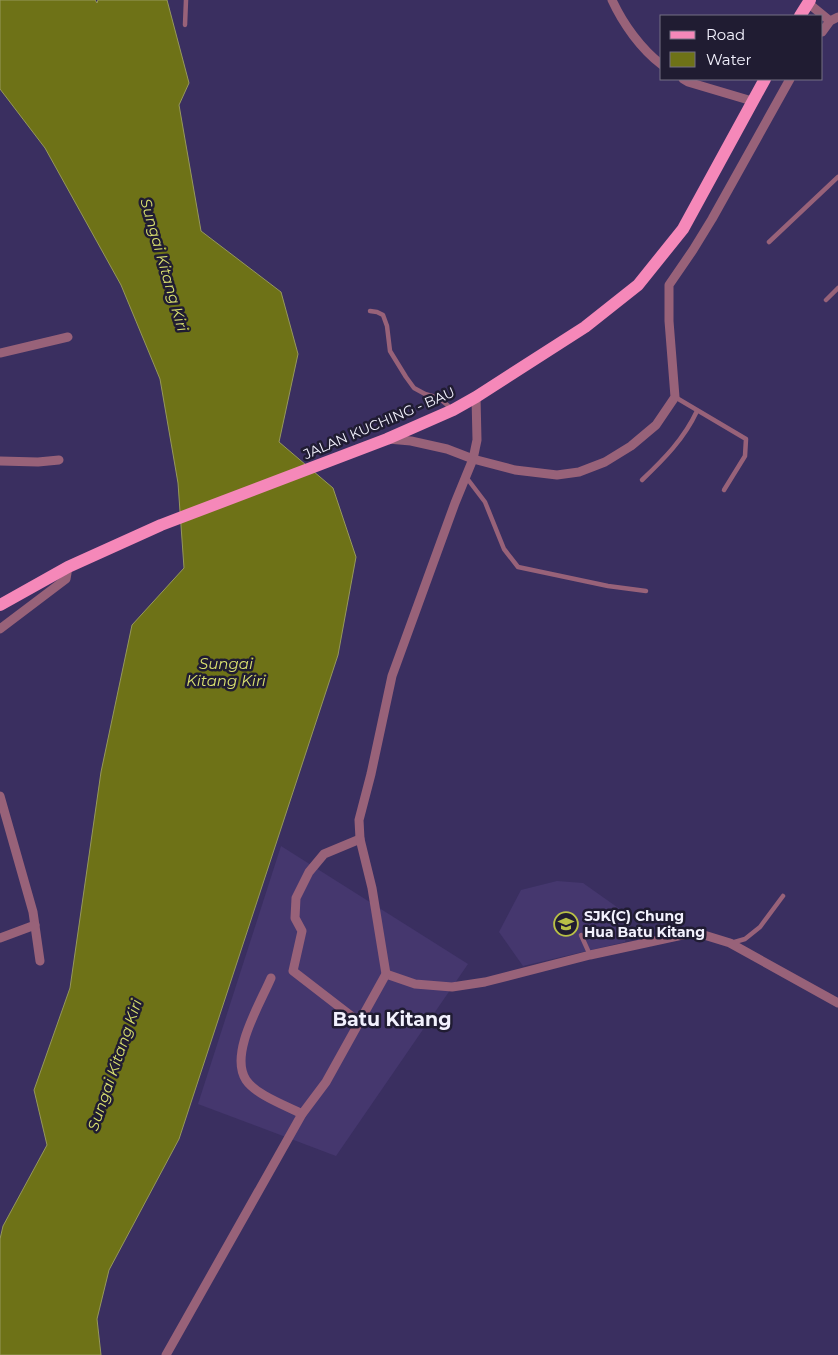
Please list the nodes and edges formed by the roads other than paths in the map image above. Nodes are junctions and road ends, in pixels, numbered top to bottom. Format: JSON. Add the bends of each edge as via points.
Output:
{"nodes":[{"id":1,"x":186,"y":0,"type":"edge"},
{"id":2,"x":612,"y":0,"type":"edge"},
{"id":3,"x":809,"y":1,"type":"edge"},
{"id":4,"x":801,"y":15,"type":"edge"},
{"id":5,"x":834,"y":19,"type":"edge"},
{"id":6,"x":185,"y":24,"type":"dead end"},
{"id":7,"x":823,"y":31,"type":"edge"},
{"id":8,"x":660,"y":63,"type":"edge"},
{"id":9,"x":685,"y":80,"type":"edge"},
{"id":10,"x":764,"y":80,"type":"edge"},
{"id":11,"x":789,"y":80,"type":"edge"},
{"id":12,"x":752,"y":102,"type":"junction"},
{"id":13,"x":838,"y":177,"type":"edge"},
{"id":14,"x":769,"y":242,"type":"dead end"},
{"id":15,"x":838,"y":288,"type":"edge"},
{"id":16,"x":826,"y":300,"type":"dead end"},
{"id":17,"x":370,"y":311,"type":"dead end"},
{"id":18,"x":68,"y":337,"type":"dead end"},
{"id":19,"x":0,"y":353,"type":"edge"},
{"id":20,"x":476,"y":397,"type":"junction"},
{"id":21,"x":675,"y":397,"type":"junction"},
{"id":22,"x":453,"y":410,"type":"junction"},
{"id":23,"x":697,"y":411,"type":"junction"},
{"id":24,"x":387,"y":439,"type":"junction"},
{"id":25,"x":473,"y":459,"type":"junction"},
{"id":26,"x":59,"y":460,"type":"dead end"},
{"id":27,"x":0,"y":461,"type":"edge"},
{"id":28,"x":466,"y":477,"type":"junction"},
{"id":29,"x":642,"y":480,"type":"dead end"},
{"id":30,"x":724,"y":490,"type":"dead end"},
{"id":31,"x":68,"y":567,"type":"junction"},
{"id":32,"x":646,"y":591,"type":"dead end"},
{"id":33,"x":0,"y":604,"type":"edge"},
{"id":34,"x":0,"y":629,"type":"edge"},
{"id":35,"x":0,"y":796,"type":"edge"},
{"id":36,"x":360,"y":839,"type":"junction"},
{"id":37,"x":783,"y":896,"type":"dead end"},
{"id":38,"x":34,"y":925,"type":"junction"},
{"id":39,"x":582,"y":935,"type":"dead end"},
{"id":40,"x":0,"y":938,"type":"edge"},
{"id":41,"x":730,"y":943,"type":"junction"},
{"id":42,"x":590,"y":955,"type":"junction"},
{"id":43,"x":40,"y":961,"type":"dead end"},
{"id":44,"x":386,"y":974,"type":"junction"},
{"id":45,"x":271,"y":978,"type":"dead end"},
{"id":46,"x":838,"y":1003,"type":"edge"},
{"id":47,"x":359,"y":1022,"type":"junction"},
{"id":48,"x":302,"y":1114,"type":"junction"},
{"id":49,"x":166,"y":1355,"type":"edge"}],
"edges":[{"from":1,"to":6,"type":"lane"},
{"from":2,"to":8,"type":"street","via":[[633,36]]},
{"from":3,"to":4,"type":"main road"},
{"from":3,"to":5,"type":"street"},
{"from":5,"to":7,"type":"street"},
{"from":9,"to":12,"type":"street"},
{"from":10,"to":12,"type":"main road","name":"JALAN KUCHING - BAU"},
{"from":11,"to":21,"type":"street","via":[[712,219],[669,285]]},
{"from":12,"to":20,"type":"main road","name":"JALAN KUCHING - BAU","via":[[683,229],[638,285],[585,327]]},
{"from":13,"to":14,"type":"lane"},
{"from":15,"to":16,"type":"lane"},
{"from":17,"to":22,"type":"lane","via":[[383,315],[390,351],[414,388],[439,398]]},
{"from":18,"to":19,"type":"street"},
{"from":20,"to":22,"type":"main road","name":"JALAN KUCHING - BAU"},
{"from":20,"to":25,"type":"street","via":[[477,440]]},
{"from":21,"to":23,"type":"lane"},
{"from":21,"to":25,"type":"street","via":[[656,425],[631,446],[605,462],[579,472],[557,475],[515,470]]},
{"from":22,"to":24,"type":"main road","name":"JALAN KUCHING - BAU"},
{"from":23,"to":29,"type":"lane","via":[[668,455]]},
{"from":23,"to":30,"type":"lane","via":[[746,439],[745,456]]},
{"from":24,"to":25,"type":"street","via":[[447,448]]},
{"from":24,"to":31,"type":"main road","name":"JALAN KUCHING - BAU","via":[[161,526]]},
{"from":25,"to":28,"type":"street"},
{"from":26,"to":27,"type":"street"},
{"from":28,"to":32,"type":"lane","via":[[485,502],[504,549],[518,567]]},
{"from":28,"to":36,"type":"street","via":[[392,676],[359,820]]},
{"from":31,"to":33,"type":"main road","name":"JALAN KUCHING - BAU"},
{"from":31,"to":34,"type":"street","via":[[66,579]]},
{"from":35,"to":38,"type":"street"},
{"from":36,"to":44,"type":"street","via":[[372,888]]},
{"from":36,"to":47,"type":"street","via":[[324,854],[309,872],[296,898],[295,918],[302,931],[292,971]]},
{"from":37,"to":41,"type":"lane","via":[[760,926],[745,939]]},
{"from":38,"to":40,"type":"street"},
{"from":38,"to":43,"type":"street"},
{"from":39,"to":42,"type":"lane"},
{"from":41,"to":42,"type":"street","via":[[704,935],[687,934]]},
{"from":41,"to":46,"type":"street"},
{"from":42,"to":44,"type":"street","via":[[485,982],[452,987],[415,984]]},
{"from":44,"to":47,"type":"street"},
{"from":45,"to":48,"type":"street","via":[[245,1036],[241,1069],[256,1089]]},
{"from":47,"to":48,"type":"street","via":[[326,1082]]},
{"from":48,"to":49,"type":"street"}]}
